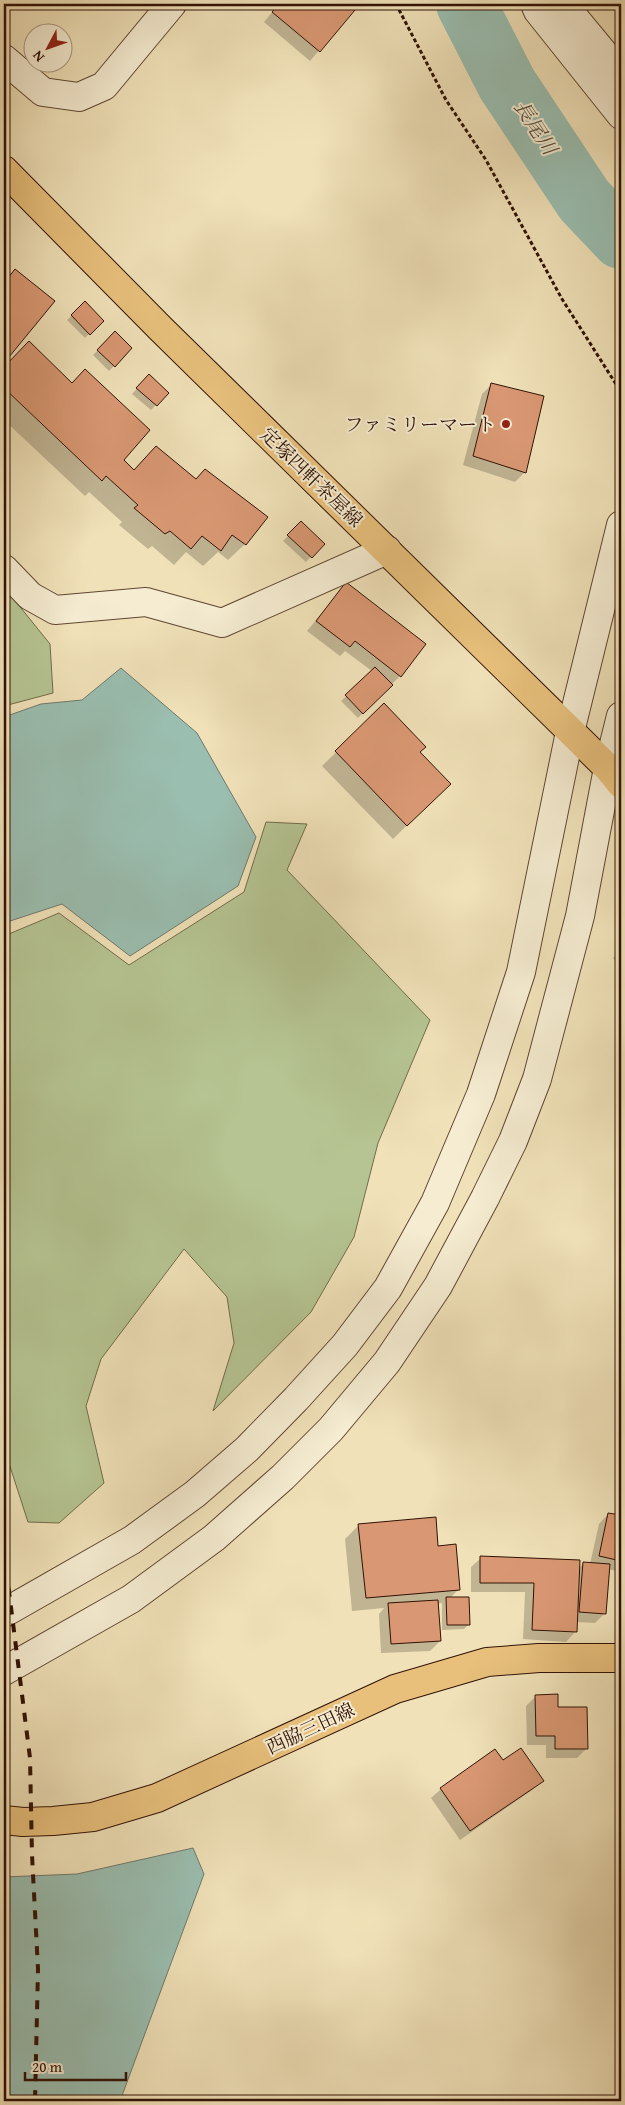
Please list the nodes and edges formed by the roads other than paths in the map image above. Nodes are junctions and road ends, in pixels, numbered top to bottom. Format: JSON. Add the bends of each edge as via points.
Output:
{"nodes":[{"id":1,"x":172,"y":4,"type":"edge"},
{"id":2,"x":534,"y":4,"type":"edge"},
{"id":3,"x":563,"y":4,"type":"edge"},
{"id":4,"x":4,"y":59,"type":"edge"},
{"id":5,"x":621,"y":74,"type":"edge"},
{"id":6,"x":621,"y":115,"type":"edge"},
{"id":7,"x":4,"y":170,"type":"edge"},
{"id":8,"x":621,"y":525,"type":"edge"},
{"id":9,"x":388,"y":550,"type":"junction"},
{"id":10,"x":4,"y":569,"type":"edge"},
{"id":11,"x":621,"y":716,"type":"edge"},
{"id":12,"x":570,"y":732,"type":"junction"},
{"id":13,"x":615,"y":776,"type":"edge"},
{"id":14,"x":4,"y":1613,"type":"edge"},
{"id":15,"x":621,"y":1658,"type":"edge"},
{"id":16,"x":4,"y":1671,"type":"edge"},
{"id":17,"x":4,"y":1820,"type":"edge"}],
"edges":[{"from":1,"to":4,"type":"street","via":[[104,86],[79,98],[43,92]]},
{"from":2,"to":6,"type":"street"},
{"from":3,"to":5,"type":"street"},
{"from":7,"to":9,"type":"main road","name":"定塚四軒茶屋線","via":[[160,328]]},
{"from":8,"to":12,"type":"street"},
{"from":9,"to":10,"type":"street","via":[[222,623],[146,602],[55,610],[30,596]]},
{"from":9,"to":12,"type":"main road","name":"定塚四軒茶屋線"},
{"from":11,"to":13,"type":"street"},
{"from":12,"to":13,"type":"main road","name":"定塚四軒茶屋線"},
{"from":12,"to":14,"type":"street","via":[[521,972],[481,1094],[435,1203],[388,1288],[345,1345],[296,1399],[248,1449],[195,1494],[132,1540]]},
{"from":13,"to":16,"type":"street","via":[[537,1079],[513,1141],[485,1198],[438,1286],[392,1354],[331,1429],[214,1538],[130,1599]]},
{"from":15,"to":17,"type":"main road","name":"西脇三田線","via":[[487,1662],[395,1689],[157,1798],[93,1817],[53,1821]]}]}
